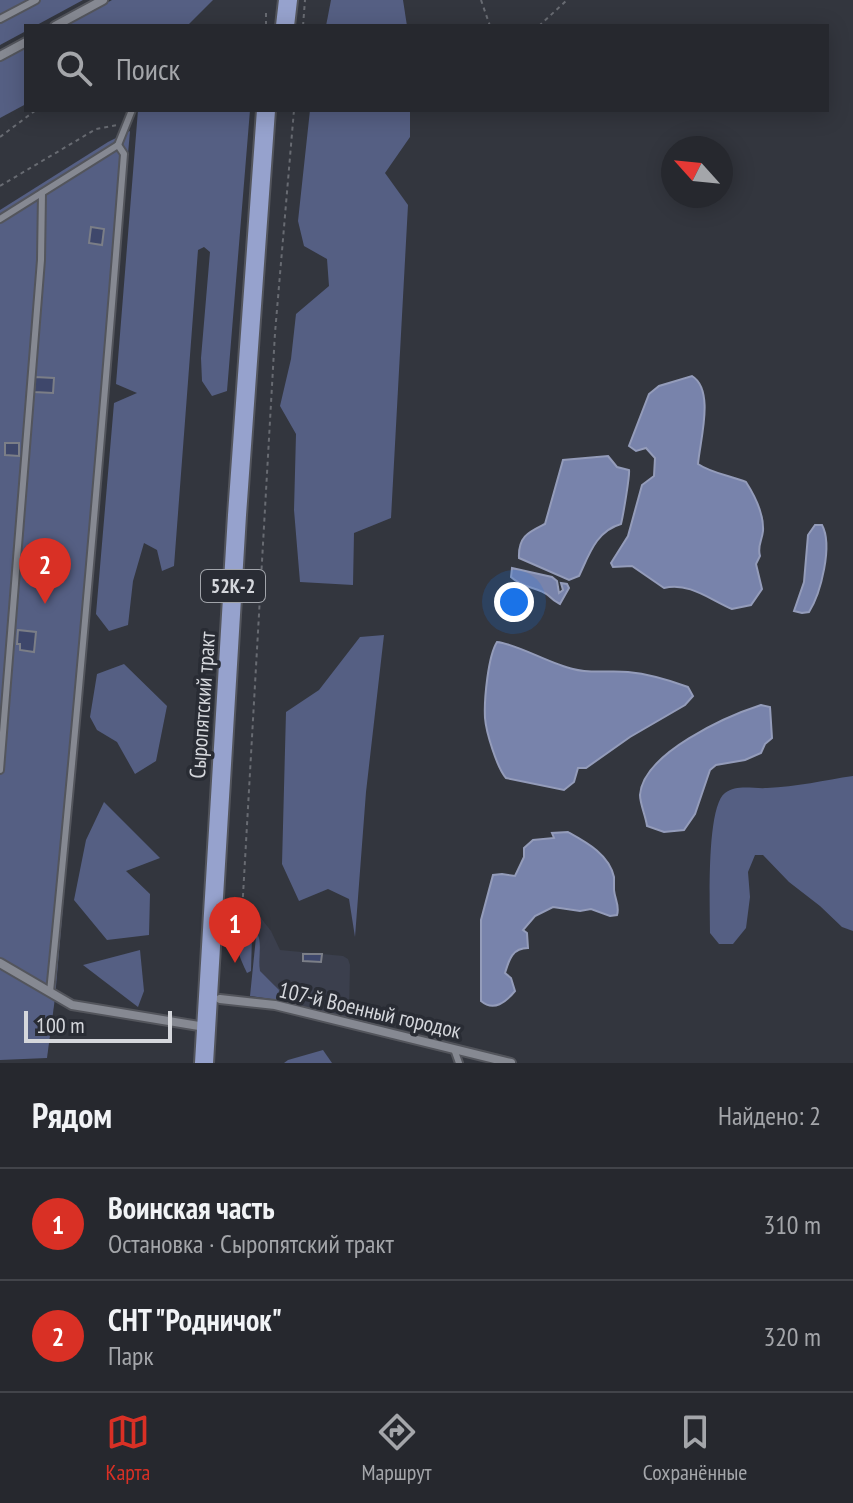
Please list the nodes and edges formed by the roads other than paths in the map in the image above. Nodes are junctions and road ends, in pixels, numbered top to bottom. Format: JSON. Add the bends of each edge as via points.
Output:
{"nodes":[{"id":1,"x":36,"y":0,"type":"edge"},
{"id":2,"x":103,"y":0,"type":"edge"},
{"id":3,"x":288,"y":0,"type":"edge"},
{"id":4,"x":0,"y":19,"type":"edge"},
{"id":5,"x":59,"y":24,"type":"edge"},
{"id":6,"x":285,"y":24,"type":"edge"},
{"id":7,"x":24,"y":43,"type":"edge"},
{"id":8,"x":0,"y":56,"type":"edge"},
{"id":9,"x":131,"y":112,"type":"edge"},
{"id":10,"x":266,"y":112,"type":"edge"},
{"id":11,"x":277,"y":112,"type":"edge"},
{"id":12,"x":118,"y":145,"type":"junction"},
{"id":13,"x":42,"y":193,"type":"junction"},
{"id":14,"x":0,"y":219,"type":"edge"},
{"id":15,"x":0,"y":770,"type":"edge"},
{"id":16,"x":0,"y":963,"type":"edge"},
{"id":17,"x":50,"y":994,"type":"junction"},
{"id":18,"x":220,"y":999,"type":"junction"},
{"id":19,"x":206,"y":1027,"type":"junction"},
{"id":20,"x":454,"y":1049,"type":"junction"},
{"id":21,"x":204,"y":1063,"type":"edge"},
{"id":22,"x":216,"y":1063,"type":"edge"},
{"id":23,"x":459,"y":1063,"type":"edge"},
{"id":24,"x":511,"y":1063,"type":"edge"}],
"edges":[{"from":1,"to":4,"type":"lane"},
{"from":2,"to":5,"type":"street"},
{"from":3,"to":6,"type":"main road"},
{"from":7,"to":8,"type":"street"},
{"from":9,"to":12,"type":"lane"},
{"from":10,"to":19,"type":"main road","name":"Сыропятский тракт","number":"52К-2"},
{"from":11,"to":18,"type":"main road","name":"Сыропятский тракт","number":"52К-2"},
{"from":12,"to":13,"type":"lane"},
{"from":12,"to":17,"type":"lane","via":[[124,154],[111,329]]},
{"from":13,"to":14,"type":"lane"},
{"from":13,"to":15,"type":"lane"},
{"from":16,"to":17,"type":"street"},
{"from":17,"to":19,"type":"street","via":[[91,1010]]},
{"from":18,"to":20,"type":"street","name":"107-й Военный городок","via":[[275,1005]]},
{"from":18,"to":22,"type":"main road","name":"Сыропятский тракт","number":"52К-2"},
{"from":19,"to":21,"type":"main road","name":"Сыропятский тракт","number":"52К-2"},
{"from":20,"to":23,"type":"lane"},
{"from":20,"to":24,"type":"street","name":"107-й Военный городок"}]}
